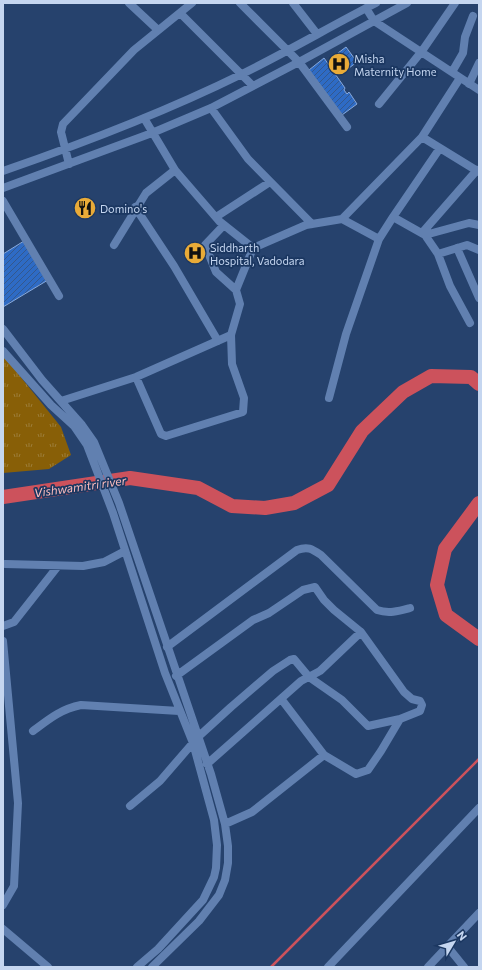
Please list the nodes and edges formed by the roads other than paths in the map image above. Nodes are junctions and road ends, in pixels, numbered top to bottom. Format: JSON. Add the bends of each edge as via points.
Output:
{"nodes":[{"id":1,"x":129,"y":3,"type":"edge"},
{"id":2,"x":192,"y":3,"type":"edge"},
{"id":3,"x":240,"y":3,"type":"edge"},
{"id":4,"x":293,"y":3,"type":"edge"},
{"id":5,"x":376,"y":3,"type":"edge"},
{"id":6,"x":407,"y":3,"type":"edge"},
{"id":7,"x":455,"y":3,"type":"edge"},
{"id":8,"x":366,"y":8,"type":"junction"},
{"id":9,"x":180,"y":13,"type":"junction"},
{"id":10,"x":473,"y":16,"type":"dead end"},
{"id":11,"x":374,"y":21,"type":"junction"},
{"id":12,"x":158,"y":30,"type":"junction"},
{"id":13,"x":318,"y":34,"type":"junction"},
{"id":14,"x":288,"y":50,"type":"junction"},
{"id":15,"x":422,"y":51,"type":"junction"},
{"id":16,"x":299,"y":62,"type":"junction"},
{"id":17,"x":479,"y":63,"type":"edge"},
{"id":18,"x":452,"y":72,"type":"junction"},
{"id":19,"x":242,"y":74,"type":"junction"},
{"id":20,"x":460,"y":78,"type":"junction"},
{"id":21,"x":469,"y":84,"type":"junction"},
{"id":22,"x":253,"y":86,"type":"junction"},
{"id":23,"x":479,"y":90,"type":"edge"},
{"id":24,"x":379,"y":104,"type":"dead end"},
{"id":25,"x":211,"y":108,"type":"junction"},
{"id":26,"x":144,"y":118,"type":"junction"},
{"id":27,"x":347,"y":127,"type":"dead end"},
{"id":28,"x":152,"y":133,"type":"junction"},
{"id":29,"x":422,"y":137,"type":"junction"},
{"id":30,"x":440,"y":148,"type":"junction"},
{"id":31,"x":65,"y":150,"type":"junction"},
{"id":32,"x":69,"y":164,"type":"junction"},
{"id":33,"x":175,"y":170,"type":"junction"},
{"id":34,"x":3,"y":171,"type":"edge"},
{"id":35,"x":478,"y":171,"type":"edge"},
{"id":36,"x":270,"y":182,"type":"junction"},
{"id":37,"x":3,"y":188,"type":"edge"},
{"id":38,"x":3,"y":201,"type":"edge"},
{"id":39,"x":135,"y":207,"type":"junction"},
{"id":40,"x":216,"y":217,"type":"junction"},
{"id":41,"x":394,"y":217,"type":"junction"},
{"id":42,"x":342,"y":219,"type":"junction"},
{"id":43,"x":312,"y":224,"type":"junction"},
{"id":44,"x":224,"y":225,"type":"junction"},
{"id":45,"x":479,"y":225,"type":"edge"},
{"id":46,"x":424,"y":234,"type":"junction"},
{"id":47,"x":379,"y":239,"type":"junction"},
{"id":48,"x":114,"y":245,"type":"dead end"},
{"id":49,"x":253,"y":248,"type":"junction"},
{"id":50,"x":456,"y":248,"type":"junction"},
{"id":51,"x":479,"y":250,"type":"edge"},
{"id":52,"x":438,"y":254,"type":"junction"},
{"id":53,"x":236,"y":290,"type":"junction"},
{"id":54,"x":59,"y":296,"type":"dead end"},
{"id":55,"x":479,"y":298,"type":"edge"},
{"id":56,"x":470,"y":322,"type":"dead end"},
{"id":57,"x":3,"y":328,"type":"edge"},
{"id":58,"x":231,"y":335,"type":"junction"},
{"id":59,"x":218,"y":341,"type":"junction"},
{"id":60,"x":3,"y":351,"type":"edge"},
{"id":61,"x":136,"y":377,"type":"junction"},
{"id":62,"x":329,"y":398,"type":"dead end"},
{"id":63,"x":61,"y":401,"type":"junction"},
{"id":64,"x":91,"y":444,"type":"junction"},
{"id":65,"x":125,"y":551,"type":"junction"},
{"id":66,"x":5,"y":564,"type":"dead end"},
{"id":67,"x":58,"y":566,"type":"junction"},
{"id":68,"x":410,"y":608,"type":"dead end"},
{"id":69,"x":3,"y":626,"type":"edge"},
{"id":70,"x":361,"y":632,"type":"junction"},
{"id":71,"x":3,"y":641,"type":"edge"},
{"id":72,"x":166,"y":647,"type":"junction"},
{"id":73,"x":176,"y":676,"type":"junction"},
{"id":74,"x":309,"y":677,"type":"junction"},
{"id":75,"x":282,"y":700,"type":"junction"},
{"id":76,"x":179,"y":711,"type":"junction"},
{"id":77,"x":400,"y":719,"type":"junction"},
{"id":78,"x":33,"y":731,"type":"dead end"},
{"id":79,"x":195,"y":740,"type":"junction"},
{"id":80,"x":324,"y":755,"type":"junction"},
{"id":81,"x":207,"y":764,"type":"junction"},
{"id":82,"x":130,"y":806,"type":"dead end"},
{"id":83,"x":479,"y":808,"type":"edge"},
{"id":84,"x":225,"y":824,"type":"junction"},
{"id":85,"x":3,"y":905,"type":"edge"},
{"id":86,"x":479,"y":913,"type":"edge"},
{"id":87,"x":3,"y":929,"type":"edge"},
{"id":88,"x":447,"y":946,"type":"junction"},
{"id":89,"x":48,"y":967,"type":"edge"},
{"id":90,"x":137,"y":967,"type":"edge"},
{"id":91,"x":152,"y":967,"type":"edge"},
{"id":92,"x":328,"y":967,"type":"edge"},
{"id":93,"x":428,"y":967,"type":"edge"},
{"id":94,"x":464,"y":967,"type":"edge"}],
"edges":[{"from":1,"to":12,"type":"street"},
{"from":2,"to":9,"type":"street"},
{"from":3,"to":14,"type":"street"},
{"from":4,"to":13,"type":"street"},
{"from":5,"to":8,"type":"street"},
{"from":6,"to":11,"type":"street"},
{"from":7,"to":15,"type":"street"},
{"from":8,"to":11,"type":"street"},
{"from":8,"to":13,"type":"street"},
{"from":9,"to":12,"type":"street"},
{"from":9,"to":19,"type":"street"},
{"from":10,"to":18,"type":"street","via":[[465,37],[463,52]]},
{"from":11,"to":15,"type":"street"},
{"from":11,"to":16,"type":"street"},
{"from":12,"to":31,"type":"street","via":[[134,50],[63,124],[61,132]]},
{"from":13,"to":14,"type":"street"},
{"from":14,"to":16,"type":"street"},
{"from":14,"to":19,"type":"street"},
{"from":15,"to":18,"type":"street"},
{"from":15,"to":24,"type":"street"},
{"from":16,"to":22,"type":"street"},
{"from":16,"to":27,"type":"street"},
{"from":17,"to":21,"type":"street"},
{"from":18,"to":20,"type":"street"},
{"from":19,"to":22,"type":"street"},
{"from":19,"to":26,"type":"street"},
{"from":20,"to":21,"type":"street"},
{"from":20,"to":29,"type":"street"},
{"from":21,"to":23,"type":"street"},
{"from":22,"to":25,"type":"street"},
{"from":25,"to":28,"type":"street"},
{"from":25,"to":36,"type":"street","via":[[248,159]]},
{"from":26,"to":28,"type":"street"},
{"from":26,"to":31,"type":"street"},
{"from":28,"to":32,"type":"street"},
{"from":28,"to":33,"type":"street"},
{"from":29,"to":30,"type":"street"},
{"from":29,"to":42,"type":"street"},
{"from":30,"to":35,"type":"street"},
{"from":30,"to":41,"type":"street"},
{"from":31,"to":32,"type":"street"},
{"from":31,"to":34,"type":"street"},
{"from":32,"to":37,"type":"street"},
{"from":33,"to":39,"type":"street","via":[[146,193]]},
{"from":33,"to":40,"type":"street"},
{"from":35,"to":46,"type":"street"},
{"from":36,"to":40,"type":"street"},
{"from":36,"to":43,"type":"street"},
{"from":38,"to":54,"type":"street"},
{"from":39,"to":48,"type":"street"},
{"from":39,"to":59,"type":"street","via":[[174,266]]},
{"from":40,"to":44,"type":"street"},
{"from":41,"to":46,"type":"street"},
{"from":41,"to":47,"type":"street"},
{"from":42,"to":43,"type":"street"},
{"from":42,"to":47,"type":"street"},
{"from":43,"to":49,"type":"street"},
{"from":44,"to":49,"type":"street"},
{"from":44,"to":53,"type":"street","via":[[205,245],[216,272]]},
{"from":45,"to":46,"type":"street","via":[[469,223]]},
{"from":46,"to":52,"type":"street"},
{"from":47,"to":62,"type":"street","via":[[346,334]]},
{"from":49,"to":53,"type":"street"},
{"from":50,"to":51,"type":"street","via":[[467,245]]},
{"from":50,"to":52,"type":"street"},
{"from":50,"to":55,"type":"street"},
{"from":52,"to":56,"type":"street","via":[[450,286]]},
{"from":53,"to":58,"type":"street","via":[[240,304]]},
{"from":57,"to":63,"type":"street"},
{"from":58,"to":59,"type":"street"},
{"from":58,"to":61,"type":"street","via":[[232,364],[244,398],[241,414],[166,436],[161,434]]},
{"from":59,"to":61,"type":"street"},
{"from":60,"to":64,"type":"street","via":[[51,405]]},
{"from":61,"to":63,"type":"street"},
{"from":63,"to":64,"type":"street","via":[[82,425]]},
{"from":64,"to":65,"type":"street"},
{"from":64,"to":72,"type":"street","via":[[119,503]]},
{"from":65,"to":67,"type":"street","via":[[95,565]]},
{"from":65,"to":76,"type":"street"},
{"from":66,"to":67,"type":"street"},
{"from":67,"to":69,"type":"street","via":[[14,622]]},
{"from":68,"to":72,"type":"street","via":[[393,612],[377,610],[321,555],[305,547],[297,550]]},
{"from":70,"to":73,"type":"street","via":[[334,610],[315,587],[303,590],[269,613],[253,620]]},
{"from":70,"to":74,"type":"street","via":[[320,672]]},
{"from":70,"to":77,"type":"street","via":[[404,692],[420,701],[422,705],[420,711]]},
{"from":71,"to":85,"type":"street","via":[[18,802],[14,886]]},
{"from":72,"to":73,"type":"street"},
{"from":73,"to":79,"type":"street"},
{"from":74,"to":75,"type":"street","via":[[301,681]]},
{"from":74,"to":77,"type":"street","via":[[342,700],[368,726]]},
{"from":74,"to":79,"type":"street","via":[[294,659],[290,660],[273,671]]},
{"from":75,"to":80,"type":"street"},
{"from":75,"to":81,"type":"street"},
{"from":76,"to":78,"type":"street","via":[[81,705],[57,713]]},
{"from":76,"to":79,"type":"street"},
{"from":77,"to":80,"type":"street","via":[[368,770],[356,774]]},
{"from":79,"to":81,"type":"street"},
{"from":79,"to":82,"type":"street","via":[[160,781]]},
{"from":79,"to":90,"type":"street","via":[[214,820],[217,856],[214,877],[195,910]]},
{"from":80,"to":84,"type":"street","via":[[252,812]]},
{"from":81,"to":84,"type":"street"},
{"from":83,"to":92,"type":"street"},
{"from":84,"to":91,"type":"street","via":[[228,863],[219,895],[199,921]]},
{"from":86,"to":88,"type":"street"},
{"from":87,"to":89,"type":"street"},
{"from":88,"to":93,"type":"street"},
{"from":88,"to":94,"type":"street"}]}
